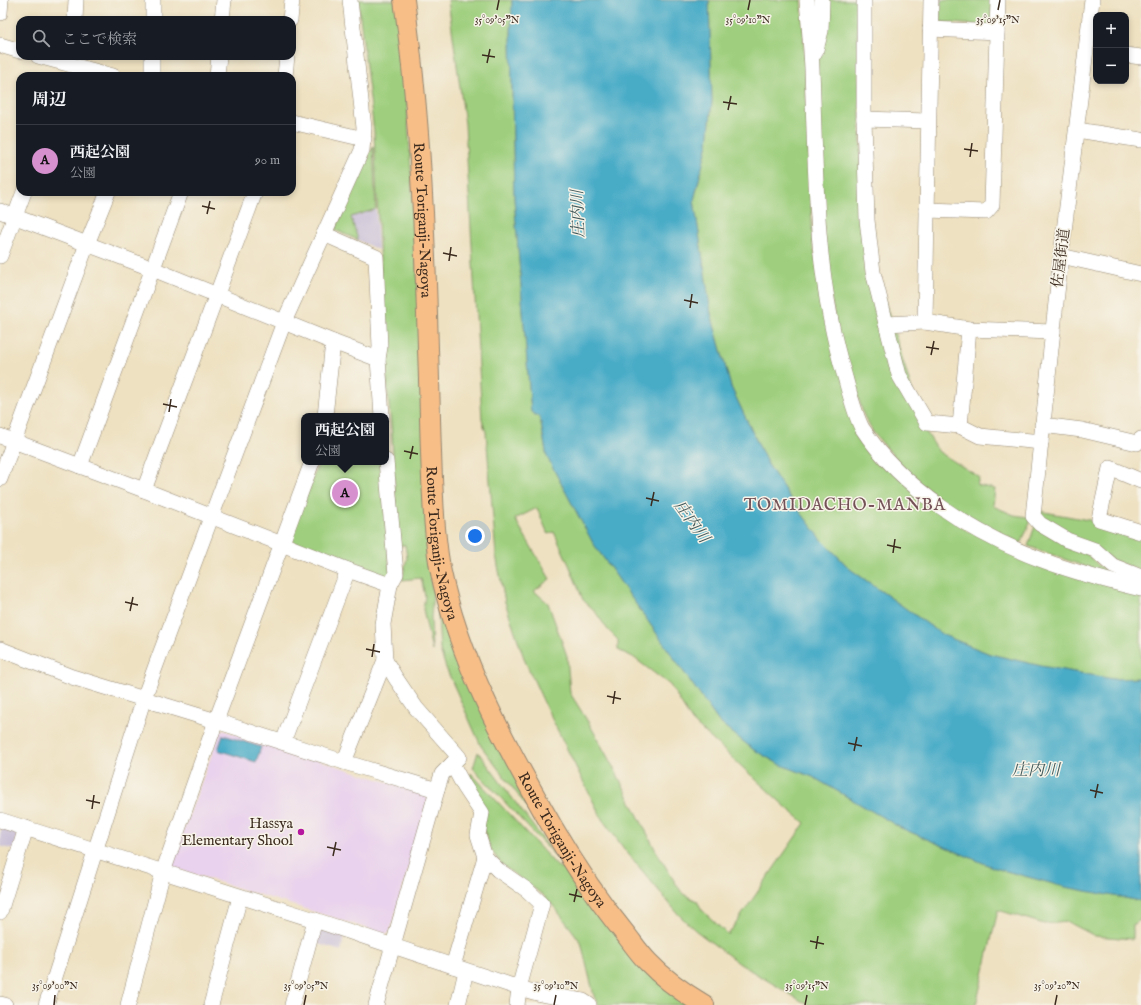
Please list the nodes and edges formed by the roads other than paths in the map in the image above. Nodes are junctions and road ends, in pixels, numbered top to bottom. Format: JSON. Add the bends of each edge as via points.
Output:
{"nodes":[{"id":1,"x":1,"y":0,"type":"edge"},
{"id":2,"x":76,"y":0,"type":"edge"},
{"id":3,"x":154,"y":0,"type":"edge"},
{"id":4,"x":224,"y":0,"type":"edge"},
{"id":5,"x":292,"y":0,"type":"edge"},
{"id":6,"x":350,"y":0,"type":"edge"},
{"id":7,"x":404,"y":0,"type":"edge"},
{"id":8,"x":808,"y":0,"type":"edge"},
{"id":9,"x":822,"y":0,"type":"edge"},
{"id":10,"x":864,"y":0,"type":"edge"},
{"id":11,"x":930,"y":0,"type":"edge"},
{"id":12,"x":998,"y":0,"type":"edge"},
{"id":13,"x":1092,"y":0,"type":"edge"},
{"id":14,"x":0,"y":13,"type":"edge"},
{"id":15,"x":75,"y":16,"type":"edge"},
{"id":16,"x":153,"y":16,"type":"edge"},
{"id":17,"x":222,"y":16,"type":"edge"},
{"id":18,"x":290,"y":16,"type":"edge"},
{"id":19,"x":930,"y":29,"type":"junction"},
{"id":20,"x":997,"y":32,"type":"junction"},
{"id":21,"x":0,"y":45,"type":"edge"},
{"id":22,"x":16,"y":50,"type":"edge"},
{"id":23,"x":1091,"y":51,"type":"edge"},
{"id":24,"x":1129,"y":55,"type":"edge"},
{"id":25,"x":1141,"y":57,"type":"edge"},
{"id":26,"x":51,"y":60,"type":"edge"},
{"id":27,"x":152,"y":60,"type":"edge"},
{"id":28,"x":219,"y":60,"type":"edge"},
{"id":29,"x":287,"y":60,"type":"edge"},
{"id":30,"x":70,"y":66,"type":"edge"},
{"id":31,"x":812,"y":67,"type":"junction"},
{"id":32,"x":96,"y":72,"type":"edge"},
{"id":33,"x":152,"y":72,"type":"edge"},
{"id":34,"x":217,"y":72,"type":"edge"},
{"id":35,"x":285,"y":72,"type":"edge"},
{"id":36,"x":864,"y":119,"type":"junction"},
{"id":37,"x":928,"y":121,"type":"junction"},
{"id":38,"x":296,"y":123,"type":"edge"},
{"id":39,"x":1077,"y":130,"type":"junction"},
{"id":40,"x":364,"y":139,"type":"junction"},
{"id":41,"x":1141,"y":140,"type":"edge"},
{"id":42,"x":23,"y":196,"type":"edge"},
{"id":43,"x":106,"y":196,"type":"edge"},
{"id":44,"x":180,"y":196,"type":"edge"},
{"id":45,"x":254,"y":196,"type":"edge"},
{"id":46,"x":927,"y":210,"type":"junction"},
{"id":47,"x":0,"y":211,"type":"edge"},
{"id":48,"x":15,"y":217,"type":"junction"},
{"id":49,"x":324,"y":234,"type":"junction"},
{"id":50,"x":87,"y":244,"type":"junction"},
{"id":51,"x":0,"y":256,"type":"edge"},
{"id":52,"x":1061,"y":256,"type":"junction"},
{"id":53,"x":153,"y":269,"type":"junction"},
{"id":54,"x":1141,"y":274,"type":"edge"},
{"id":55,"x":217,"y":295,"type":"junction"},
{"id":56,"x":284,"y":322,"type":"junction"},
{"id":57,"x":925,"y":322,"type":"junction"},
{"id":58,"x":886,"y":324,"type":"junction"},
{"id":59,"x":969,"y":329,"type":"junction"},
{"id":60,"x":1053,"y":332,"type":"junction"},
{"id":61,"x":332,"y":342,"type":"junction"},
{"id":62,"x":378,"y":359,"type":"junction"},
{"id":63,"x":325,"y":413,"type":"edge"},
{"id":64,"x":382,"y":413,"type":"edge"},
{"id":65,"x":1042,"y":425,"type":"junction"},
{"id":66,"x":960,"y":426,"type":"junction"},
{"id":67,"x":7,"y":438,"type":"edge"},
{"id":68,"x":1141,"y":439,"type":"edge"},
{"id":69,"x":1041,"y":442,"type":"junction"},
{"id":70,"x":311,"y":465,"type":"edge"},
{"id":71,"x":386,"y":465,"type":"edge"},
{"id":72,"x":80,"y":466,"type":"junction"},
{"id":73,"x":0,"y":479,"type":"edge"},
{"id":74,"x":1141,"y":482,"type":"edge"},
{"id":75,"x":144,"y":490,"type":"junction"},
{"id":76,"x":211,"y":517,"type":"junction"},
{"id":77,"x":1141,"y":532,"type":"edge"},
{"id":78,"x":281,"y":544,"type":"junction"},
{"id":79,"x":348,"y":570,"type":"junction"},
{"id":80,"x":1141,"y":577,"type":"edge"},
{"id":81,"x":390,"y":585,"type":"junction"},
{"id":82,"x":1141,"y":589,"type":"edge"},
{"id":83,"x":0,"y":649,"type":"edge"},
{"id":84,"x":385,"y":660,"type":"junction"},
{"id":85,"x":144,"y":698,"type":"junction"},
{"id":86,"x":216,"y":721,"type":"junction"},
{"id":87,"x":283,"y":742,"type":"junction"},
{"id":88,"x":344,"y":762,"type":"junction"},
{"id":89,"x":452,"y":764,"type":"junction"},
{"id":90,"x":437,"y":790,"type":"junction"},
{"id":91,"x":0,"y":820,"type":"edge"},
{"id":92,"x":26,"y":828,"type":"junction"},
{"id":93,"x":95,"y":850,"type":"junction"},
{"id":94,"x":485,"y":857,"type":"junction"},
{"id":95,"x":163,"y":872,"type":"junction"},
{"id":96,"x":240,"y":897,"type":"junction"},
{"id":97,"x":0,"y":912,"type":"edge"},
{"id":98,"x":315,"y":920,"type":"junction"},
{"id":99,"x":393,"y":945,"type":"junction"},
{"id":100,"x":459,"y":969,"type":"junction"},
{"id":101,"x":519,"y":988,"type":"junction"},
{"id":102,"x":0,"y":1004,"type":"edge"},
{"id":103,"x":5,"y":1005,"type":"edge"},
{"id":104,"x":46,"y":1005,"type":"edge"},
{"id":105,"x":128,"y":1005,"type":"edge"},
{"id":106,"x":211,"y":1005,"type":"edge"},
{"id":107,"x":292,"y":1005,"type":"edge"},
{"id":108,"x":376,"y":1005,"type":"edge"},
{"id":109,"x":458,"y":1005,"type":"edge"},
{"id":110,"x":517,"y":1005,"type":"edge"},
{"id":111,"x":589,"y":1005,"type":"edge"},
{"id":112,"x":704,"y":1005,"type":"edge"}],
"edges":[{"from":1,"to":14,"type":"street"},
{"from":2,"to":15,"type":"street"},
{"from":3,"to":16,"type":"street"},
{"from":4,"to":17,"type":"street"},
{"from":5,"to":18,"type":"street"},
{"from":6,"to":40,"type":"street"},
{"from":7,"to":112,"type":"main road","name":"Route Toriganji-Nagoya","via":[[420,143],[435,526],[440,568],[457,631],[480,690],[529,786],[574,864],[607,912],[649,963],[682,992]]},
{"from":8,"to":31,"type":"street"},
{"from":9,"to":31,"type":"street","via":[[821,31]]},
{"from":10,"to":36,"type":"street"},
{"from":11,"to":19,"type":"street"},
{"from":12,"to":20,"type":"street"},
{"from":13,"to":23,"type":"street","name":"佐屋街道"},
{"from":19,"to":20,"type":"street"},
{"from":19,"to":37,"type":"street"},
{"from":20,"to":46,"type":"street","via":[[992,205],[986,212]]},
{"from":21,"to":22,"type":"street"},
{"from":23,"to":39,"type":"street","name":"佐屋街道"},
{"from":24,"to":25,"type":"street"},
{"from":26,"to":30,"type":"street"},
{"from":27,"to":33,"type":"street"},
{"from":28,"to":34,"type":"street"},
{"from":29,"to":35,"type":"street"},
{"from":30,"to":32,"type":"street"},
{"from":31,"to":82,"type":"street","via":[[816,199],[822,270],[840,362],[861,426],[881,454],[906,479],[934,503],[975,528],[1042,560],[1089,576]]},
{"from":36,"to":37,"type":"street"},
{"from":36,"to":58,"type":"street","via":[[867,220],[873,272]]},
{"from":37,"to":46,"type":"street"},
{"from":38,"to":40,"type":"street"},
{"from":39,"to":41,"type":"street"},
{"from":39,"to":52,"type":"street","name":"佐屋街道"},
{"from":40,"to":49,"type":"street","via":[[362,150]]},
{"from":42,"to":48,"type":"street"},
{"from":43,"to":50,"type":"street"},
{"from":44,"to":53,"type":"street"},
{"from":45,"to":55,"type":"street"},
{"from":46,"to":57,"type":"street"},
{"from":47,"to":48,"type":"street"},
{"from":48,"to":50,"type":"street"},
{"from":48,"to":51,"type":"street"},
{"from":49,"to":56,"type":"street"},
{"from":49,"to":62,"type":"street","via":[[376,257],[380,347]]},
{"from":50,"to":53,"type":"street"},
{"from":50,"to":67,"type":"street"},
{"from":52,"to":54,"type":"street"},
{"from":52,"to":60,"type":"street","name":"佐屋街道"},
{"from":53,"to":55,"type":"street"},
{"from":53,"to":72,"type":"street"},
{"from":55,"to":56,"type":"street"},
{"from":55,"to":75,"type":"street"},
{"from":56,"to":61,"type":"street"},
{"from":56,"to":76,"type":"street"},
{"from":57,"to":58,"type":"street"},
{"from":57,"to":59,"type":"street"},
{"from":58,"to":66,"type":"street","via":[[899,375],[927,423]]},
{"from":59,"to":60,"type":"street"},
{"from":59,"to":66,"type":"street"},
{"from":60,"to":65,"type":"street","name":"佐屋街道"},
{"from":61,"to":62,"type":"street"},
{"from":61,"to":63,"type":"street"},
{"from":62,"to":64,"type":"street"},
{"from":65,"to":68,"type":"street","via":[[1082,430],[1137,443]]},
{"from":65,"to":69,"type":"street","name":"佐屋街道"},
{"from":66,"to":69,"type":"street","via":[[980,436]]},
{"from":67,"to":72,"type":"street"},
{"from":67,"to":73,"type":"street"},
{"from":69,"to":80,"type":"street","name":"佐屋街道","via":[[1034,516],[1040,524],[1067,540],[1094,550],[1112,566]]},
{"from":70,"to":78,"type":"street"},
{"from":71,"to":81,"type":"street","via":[[396,574]]},
{"from":72,"to":75,"type":"street"},
{"from":74,"to":77,"type":"street","via":[[1110,468],[1099,519]]},
{"from":75,"to":76,"type":"street"},
{"from":76,"to":78,"type":"street"},
{"from":76,"to":85,"type":"street"},
{"from":78,"to":79,"type":"street"},
{"from":78,"to":86,"type":"street"},
{"from":79,"to":81,"type":"street"},
{"from":79,"to":87,"type":"street"},
{"from":81,"to":84,"type":"street","via":[[383,624]]},
{"from":83,"to":85,"type":"street","via":[[72,677]]},
{"from":84,"to":88,"type":"street"},
{"from":84,"to":89,"type":"street","via":[[416,708],[459,757]]},
{"from":85,"to":86,"type":"street"},
{"from":85,"to":93,"type":"street"},
{"from":86,"to":87,"type":"street"},
{"from":86,"to":95,"type":"street"},
{"from":87,"to":88,"type":"street"},
{"from":88,"to":90,"type":"street"},
{"from":89,"to":90,"type":"street","via":[[442,774]]},
{"from":89,"to":94,"type":"street","via":[[482,813],[478,835]]},
{"from":90,"to":99,"type":"street"},
{"from":91,"to":92,"type":"street"},
{"from":92,"to":93,"type":"street"},
{"from":92,"to":97,"type":"street"},
{"from":93,"to":95,"type":"street"},
{"from":93,"to":104,"type":"street"},
{"from":94,"to":100,"type":"street"},
{"from":94,"to":101,"type":"street","via":[[542,904]]},
{"from":95,"to":96,"type":"street"},
{"from":95,"to":105,"type":"street"},
{"from":96,"to":98,"type":"street"},
{"from":96,"to":106,"type":"street"},
{"from":98,"to":99,"type":"street"},
{"from":98,"to":107,"type":"street"},
{"from":99,"to":100,"type":"street"},
{"from":99,"to":108,"type":"street"},
{"from":100,"to":101,"type":"street"},
{"from":100,"to":109,"type":"street"},
{"from":101,"to":110,"type":"street"},
{"from":101,"to":111,"type":"street","via":[[583,1001]]},
{"from":102,"to":103,"type":"street"}]}
